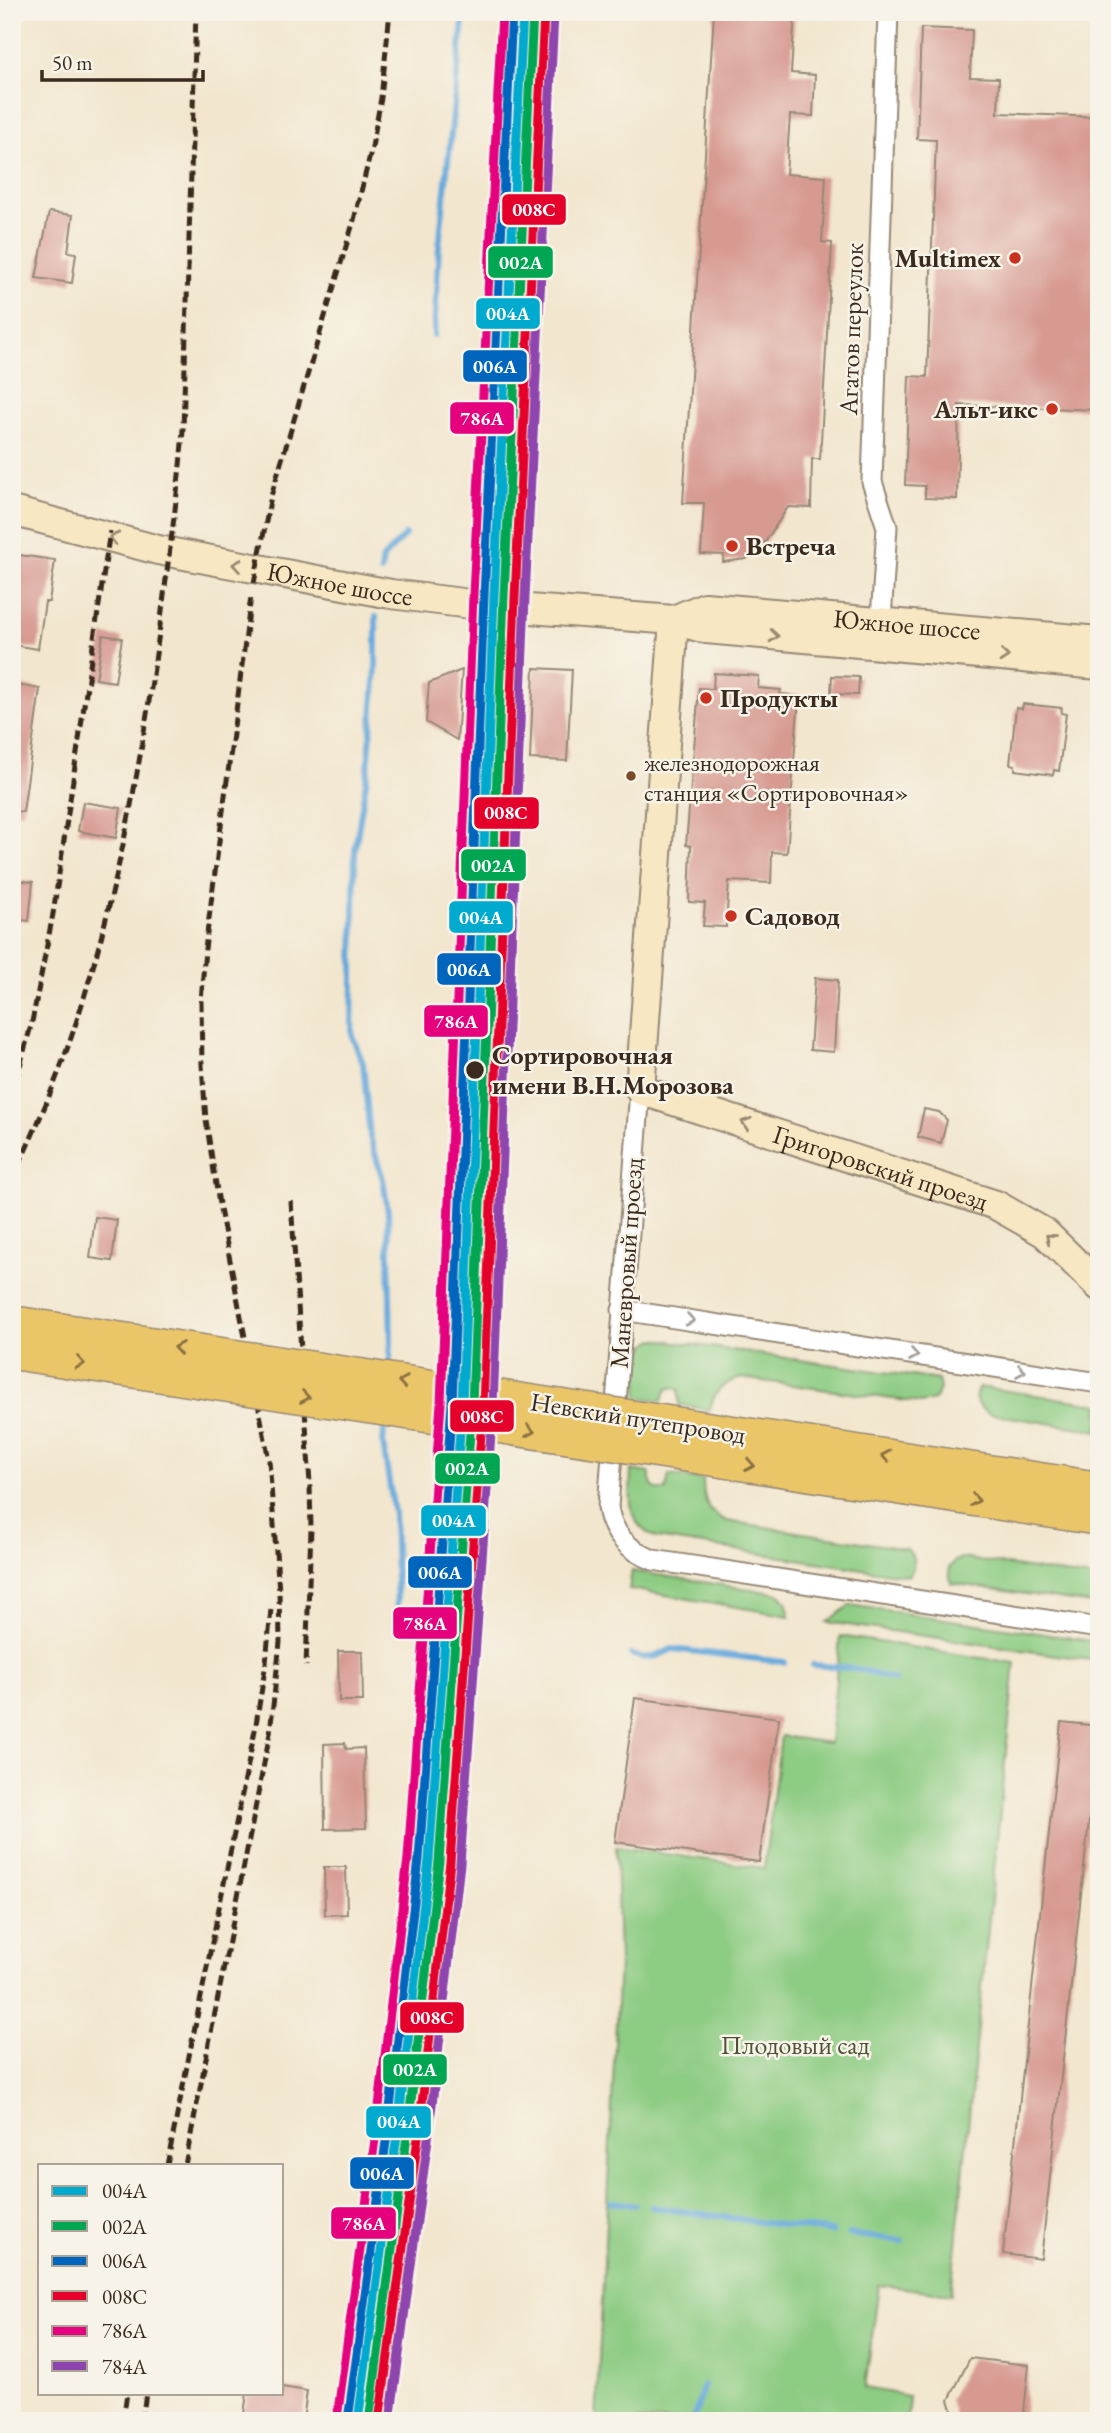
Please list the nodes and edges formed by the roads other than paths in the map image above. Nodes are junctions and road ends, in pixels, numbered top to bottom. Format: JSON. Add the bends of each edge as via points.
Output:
{"nodes":[{"id":1,"x":888,"y":12,"type":"edge"},
{"id":2,"x":12,"y":512,"type":"edge"},
{"id":3,"x":674,"y":620,"type":"junction"},
{"id":4,"x":881,"y":633,"type":"junction"},
{"id":5,"x":1099,"y":641,"type":"edge"},
{"id":6,"x":1099,"y":665,"type":"edge"},
{"id":7,"x":640,"y":1090,"type":"junction"},
{"id":8,"x":1099,"y":1286,"type":"edge"},
{"id":9,"x":622,"y":1310,"type":"junction"},
{"id":10,"x":12,"y":1322,"type":"edge"},
{"id":11,"x":12,"y":1353,"type":"edge"},
{"id":12,"x":1099,"y":1364,"type":"edge"},
{"id":13,"x":1089,"y":1381,"type":"edge"},
{"id":14,"x":685,"y":1440,"type":"junction"},
{"id":15,"x":1099,"y":1488,"type":"edge"},
{"id":16,"x":1099,"y":1519,"type":"edge"},
{"id":17,"x":1099,"y":1628,"type":"edge"}],
"edges":[{"from":1,"to":4,"type":"street","name":"Агатов переулок","via":[[872,482],[887,527]]},
{"from":3,"to":2,"type":"street","name":"Южное шоссе","one_way":true,"via":[[432,601],[158,550]]},
{"from":3,"to":4,"type":"street","name":"Южное шоссе","via":[[706,629]]},
{"from":3,"to":7,"type":"street","name":"Маневровый проезд"},
{"from":4,"to":5,"type":"street","name":"Южное шоссе"},
{"from":4,"to":6,"type":"street","name":"Южное шоссе","one_way":true},
{"from":8,"to":7,"type":"street","name":"Григоровский проезд","one_way":true,"via":[[1045,1233],[996,1205]]},
{"from":7,"to":9,"type":"street","name":"Маневровый проезд"},
{"from":9,"to":13,"type":"street","one_way":true},
{"from":9,"to":17,"type":"street","name":"Маневровый проезд","via":[[608,1507],[617,1534],[640,1555]]},
{"from":14,"to":10,"type":"main road","name":"Невский путепровод","one_way":true,"bridge":true},
{"from":11,"to":14,"type":"main road","name":"Невский путепровод","one_way":true,"bridge":true},
{"from":12,"to":13,"type":"street"},
{"from":15,"to":14,"type":"main road","name":"Невский путепровод","one_way":true},
{"from":14,"to":16,"type":"main road","name":"Невский путепровод","one_way":true}]}
